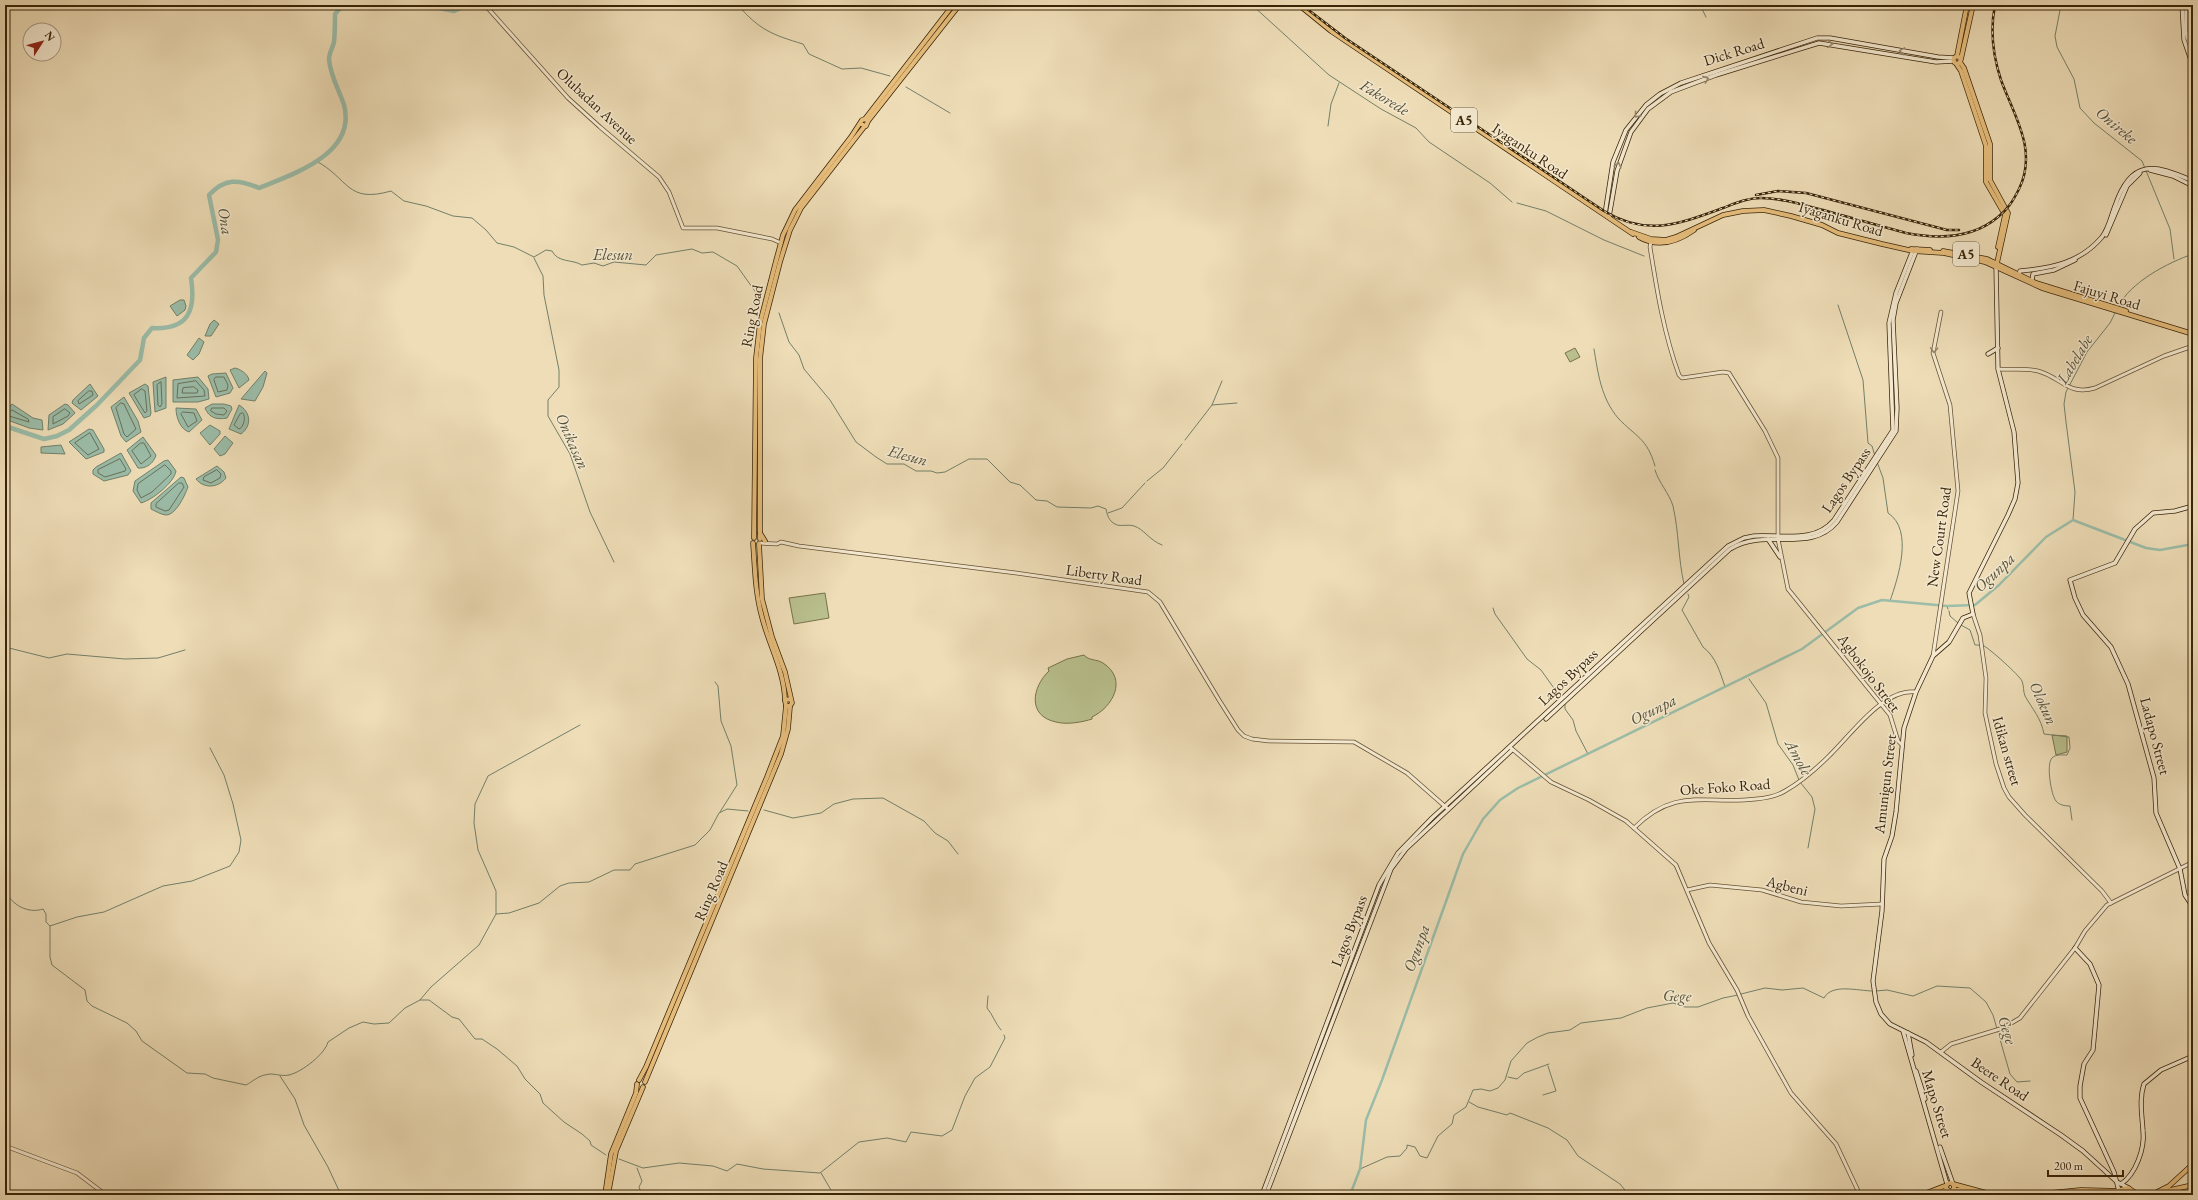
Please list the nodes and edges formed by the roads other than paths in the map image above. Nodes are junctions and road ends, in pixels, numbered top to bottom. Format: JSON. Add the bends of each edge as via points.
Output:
{"nodes":[{"id":1,"x":485,"y":5,"type":"edge"},
{"id":2,"x":1299,"y":5,"type":"edge"},
{"id":3,"x":1967,"y":5,"type":"edge"},
{"id":4,"x":1972,"y":5,"type":"edge"},
{"id":5,"x":2182,"y":5,"type":"edge"},
{"id":6,"x":2186,"y":5,"type":"edge"},
{"id":7,"x":956,"y":6,"type":"edge"},
{"id":8,"x":2184,"y":11,"type":"junction"},
{"id":9,"x":2193,"y":57,"type":"edge"},
{"id":10,"x":1957,"y":60,"type":"junction"},
{"id":11,"x":2193,"y":66,"type":"edge"},
{"id":12,"x":862,"y":125,"type":"junction"},
{"id":13,"x":2146,"y":170,"type":"junction"},
{"id":14,"x":2173,"y":174,"type":"junction"},
{"id":15,"x":2193,"y":181,"type":"edge"},
{"id":16,"x":2193,"y":186,"type":"edge"},
{"id":17,"x":1605,"y":214,"type":"junction"},
{"id":18,"x":1609,"y":217,"type":"junction"},
{"id":19,"x":783,"y":235,"type":"junction"},
{"id":20,"x":772,"y":238,"type":"junction"},
{"id":21,"x":1651,"y":241,"type":"junction"},
{"id":22,"x":780,"y":243,"type":"junction"},
{"id":23,"x":1914,"y":250,"type":"junction"},
{"id":24,"x":1996,"y":264,"type":"junction"},
{"id":25,"x":2017,"y":275,"type":"junction"},
{"id":26,"x":2032,"y":280,"type":"junction"},
{"id":27,"x":2115,"y":309,"type":"junction"},
{"id":28,"x":1941,"y":312,"type":"dead end"},
{"id":29,"x":2193,"y":333,"type":"edge"},
{"id":30,"x":2193,"y":346,"type":"edge"},
{"id":31,"x":1998,"y":348,"type":"junction"},
{"id":32,"x":1988,"y":354,"type":"dead end"},
{"id":33,"x":1998,"y":369,"type":"junction"},
{"id":34,"x":2193,"y":506,"type":"edge"},
{"id":35,"x":759,"y":531,"type":"junction"},
{"id":36,"x":1778,"y":537,"type":"junction"},
{"id":37,"x":1768,"y":539,"type":"junction"},
{"id":38,"x":757,"y":541,"type":"junction"},
{"id":39,"x":767,"y":542,"type":"junction"},
{"id":40,"x":1780,"y":557,"type":"junction"},
{"id":41,"x":1973,"y":614,"type":"junction"},
{"id":42,"x":1933,"y":656,"type":"junction"},
{"id":43,"x":1916,"y":692,"type":"junction"},
{"id":44,"x":791,"y":699,"type":"junction"},
{"id":45,"x":786,"y":700,"type":"junction"},
{"id":46,"x":1881,"y":704,"type":"junction"},
{"id":47,"x":788,"y":706,"type":"junction"},
{"id":48,"x":1901,"y":744,"type":"junction"},
{"id":49,"x":1511,"y":749,"type":"junction"},
{"id":50,"x":1447,"y":807,"type":"junction"},
{"id":51,"x":1634,"y":828,"type":"junction"},
{"id":52,"x":2193,"y":862,"type":"edge"},
{"id":53,"x":2180,"y":869,"type":"junction"},
{"id":54,"x":1687,"y":890,"type":"junction"},
{"id":55,"x":2111,"y":903,"type":"junction"},
{"id":56,"x":1882,"y":904,"type":"junction"},
{"id":57,"x":2193,"y":907,"type":"edge"},
{"id":58,"x":2075,"y":948,"type":"junction"},
{"id":59,"x":1874,"y":987,"type":"joint"},
{"id":60,"x":1903,"y":1031,"type":"junction"},
{"id":61,"x":1908,"y":1033,"type":"junction"},
{"id":62,"x":1941,"y":1052,"type":"junction"},
{"id":63,"x":2193,"y":1056,"type":"edge"},
{"id":64,"x":638,"y":1082,"type":"junction"},
{"id":65,"x":645,"y":1082,"type":"junction"},
{"id":66,"x":643,"y":1087,"type":"junction"},
{"id":67,"x":5,"y":1146,"type":"edge"},
{"id":68,"x":1942,"y":1158,"type":"junction"},
{"id":69,"x":2193,"y":1164,"type":"edge"},
{"id":70,"x":2130,"y":1178,"type":"junction"},
{"id":71,"x":2117,"y":1182,"type":"junction"},
{"id":72,"x":1953,"y":1184,"type":"junction"},
{"id":73,"x":2121,"y":1184,"type":"junction"},
{"id":74,"x":1947,"y":1185,"type":"junction"},
{"id":75,"x":2193,"y":1187,"type":"edge"},
{"id":76,"x":2130,"y":1189,"type":"junction"},
{"id":77,"x":1951,"y":1190,"type":"junction"},
{"id":78,"x":2066,"y":1192,"type":"junction"},
{"id":79,"x":2118,"y":1192,"type":"edge"},
{"id":80,"x":106,"y":1195,"type":"edge"},
{"id":81,"x":605,"y":1195,"type":"edge"},
{"id":82,"x":608,"y":1195,"type":"edge"},
{"id":83,"x":1262,"y":1195,"type":"edge"},
{"id":84,"x":1266,"y":1195,"type":"edge"},
{"id":85,"x":1860,"y":1195,"type":"edge"},
{"id":86,"x":1921,"y":1195,"type":"edge"},
{"id":87,"x":1928,"y":1195,"type":"edge"},
{"id":88,"x":1982,"y":1195,"type":"edge"},
{"id":89,"x":1994,"y":1195,"type":"edge"},
{"id":90,"x":2030,"y":1195,"type":"edge"},
{"id":91,"x":2050,"y":1195,"type":"edge"},
{"id":92,"x":2108,"y":1195,"type":"edge"},
{"id":93,"x":2129,"y":1195,"type":"edge"},
{"id":94,"x":2149,"y":1195,"type":"edge"},
{"id":95,"x":2163,"y":1195,"type":"edge"}],
"edges":[{"from":1,"to":20,"type":"street","name":"Olubadan Avenue","via":[[568,98],[659,177],[669,192],[683,228],[717,228]]},
{"from":2,"to":17,"type":"main road","name":"Iyaganku Road","number":"A5","via":[[1331,31]]},
{"from":3,"to":10,"type":"main road"},
{"from":4,"to":10,"type":"main road"},
{"from":5,"to":8,"type":"main road"},
{"from":6,"to":8,"type":"main road"},
{"from":7,"to":12,"type":"main road","name":"Ring Road","via":[[866,120],[862,120]]},
{"from":8,"to":9,"type":"main road","via":[[2187,38]]},
{"from":8,"to":11,"type":"main road","via":[[2184,40]]},
{"from":10,"to":17,"type":"main road","name":"Dick Road","one_way":true,"via":[[1830,38],[1817,38],[1681,83],[1646,105],[1626,130],[1613,162]]},
{"from":18,"to":10,"type":"main road","name":"Dick Road","one_way":true,"via":[[1620,160],[1631,132],[1648,109],[1674,91],[1819,43],[1936,62]]},
{"from":10,"to":24,"type":"main road","via":[[1964,68],[1987,148],[1986,182],[2007,216]]},
{"from":12,"to":19,"type":"main road","name":"Ring Road","via":[[798,206]]},
{"from":12,"to":35,"type":"main road","name":"Ring Road","via":[[801,208],[787,236],[778,267],[764,324],[760,359]]},
{"from":13,"to":14,"type":"main road"},
{"from":13,"to":25,"type":"main road","via":[[2129,178],[2122,187],[2106,231],[2095,244],[2078,257],[2059,265],[2048,269],[2020,271]]},
{"from":13,"to":26,"type":"main road","via":[[2127,186],[2111,227],[2096,246],[2068,264],[2033,274]]},
{"from":14,"to":15,"type":"main road"},
{"from":14,"to":16,"type":"main road"},
{"from":17,"to":18,"type":"main road","name":"Iyaganku Road","number":"A5"},
{"from":18,"to":21,"type":"main road","name":"Iyaganku Road","number":"A5","via":[[1631,232]]},
{"from":19,"to":20,"type":"street"},
{"from":19,"to":22,"type":"main road","name":"Ring Road"},
{"from":20,"to":22,"type":"street"},
{"from":21,"to":23,"type":"main road","name":"Iyaganku Road","number":"A5","via":[[1666,240],[1728,214],[1758,210],[1807,220],[1838,233]]},
{"from":21,"to":36,"type":"street","name":"Agbokojo Street","via":[[1661,312],[1679,375],[1682,378],[1729,373],[1775,452],[1778,464]]},
{"from":22,"to":38,"type":"main road","name":"Ring Road","via":[[760,323],[756,358]]},
{"from":23,"to":24,"type":"main road","name":"Iyaganku Road","number":"A5"},
{"from":23,"to":36,"type":"main road","name":"Lagos Bypass","via":[[1896,303],[1891,328],[1894,408],[1892,434],[1831,524],[1815,534]]},
{"from":24,"to":25,"type":"main road","name":"Iyaganku Road","number":"A5"},
{"from":24,"to":31,"type":"main road"},
{"from":25,"to":26,"type":"main road","name":"Fajuyi Road","number":"A5"},
{"from":25,"to":27,"type":"main road","name":"Fajuyi Road","number":"A5","via":[[2042,288]]},
{"from":26,"to":27,"type":"main road","name":"Fajuyi Road","number":"A5"},
{"from":27,"to":29,"type":"main road","name":"Fajuyi Road","number":"A5"},
{"from":28,"to":42,"type":"street","name":"New Court Road","one_way":true,"via":[[1933,353],[1950,405],[1958,491]]},
{"from":30,"to":33,"type":"street","via":[[2084,391],[2068,387],[2036,371]]},
{"from":31,"to":32,"type":"main road"},
{"from":31,"to":33,"type":"main road"},
{"from":33,"to":41,"type":"main road","via":[[2014,432],[2018,483],[2008,515],[1971,586],[1969,600]]},
{"from":34,"to":53,"type":"main road","name":"Ladapo Street","via":[[2153,513],[2140,523],[2111,566],[2070,580],[2083,615],[2111,647],[2128,684],[2154,778],[2155,807]]},
{"from":35,"to":38,"type":"main road","name":"Ring Road"},
{"from":35,"to":39,"type":"main road"},
{"from":36,"to":37,"type":"main road","name":"Lagos Bypass"},
{"from":36,"to":40,"type":"street","name":"Agbokojo Street"},
{"from":36,"to":49,"type":"main road","name":"Lagos Bypass","via":[[1749,537],[1728,546]]},
{"from":37,"to":40,"type":"main road"},
{"from":37,"to":49,"type":"main road","name":"Lagos Bypass","via":[[1749,540],[1730,549]]},
{"from":38,"to":39,"type":"street"},
{"from":38,"to":44,"type":"main road","name":"Ring Road","via":[[762,599],[772,637],[786,672]]},
{"from":38,"to":45,"type":"main road","name":"Ring Road","via":[[755,582],[758,600],[782,673]]},
{"from":39,"to":50,"type":"street","name":"Liberty Road","via":[[791,543],[1148,592],[1160,602],[1219,700],[1244,736],[1269,740],[1354,742],[1407,772]]},
{"from":40,"to":46,"type":"street","name":"Agbokojo Street","via":[[1788,589]]},
{"from":41,"to":42,"type":"main road","name":"Amunigun Street","via":[[1964,618],[1949,642]]},
{"from":41,"to":55,"type":"street","name":"Idikan street","via":[[1986,678],[1985,713],[1996,764],[2009,797]]},
{"from":42,"to":43,"type":"main road","name":"Amunigun Street"},
{"from":43,"to":46,"type":"street","name":"Oke Foko Road","via":[[1906,692]]},
{"from":43,"to":48,"type":"main road","name":"Amunigun Street"},
{"from":44,"to":45,"type":"main road"},
{"from":44,"to":47,"type":"main road","name":"Ring Road","via":[[792,703]]},
{"from":45,"to":47,"type":"main road","name":"Ring Road","via":[[784,703]]},
{"from":46,"to":48,"type":"street","name":"Agbokojo Street","via":[[1890,715]]},
{"from":46,"to":51,"type":"street","name":"Oke Foko Road","via":[[1830,756],[1800,781],[1779,794],[1761,798],[1673,802],[1655,810]]},
{"from":47,"to":64,"type":"main road","name":"Ring Road","via":[[783,736],[775,758]]},
{"from":47,"to":65,"type":"main road","name":"Ring Road","via":[[788,729],[782,754]]},
{"from":48,"to":56,"type":"main road","name":"Amunigun Street","via":[[1892,836],[1884,859]]},
{"from":49,"to":50,"type":"main road","name":"Lagos Bypass"},
{"from":49,"to":51,"type":"street","via":[[1544,777],[1618,815]]},
{"from":50,"to":83,"type":"main road","name":"Lagos Bypass","via":[[1400,849],[1383,876]]},
{"from":50,"to":84,"type":"main road","name":"Lagos Bypass","via":[[1406,849],[1391,869]]},
{"from":51,"to":54,"type":"street","via":[[1672,860]]},
{"from":52,"to":53,"type":"street"},
{"from":53,"to":55,"type":"street"},
{"from":53,"to":57,"type":"main road","name":"Ladapo Street","via":[[2183,889]]},
{"from":54,"to":56,"type":"street","name":"Agbeni","via":[[1710,885],[1762,890],[1801,902],[1841,906]]},
{"from":54,"to":85,"type":"street","via":[[1709,943],[1737,990],[1788,1089],[1842,1152]]},
{"from":55,"to":58,"type":"street","via":[[2093,921]]},
{"from":56,"to":59,"type":"main road","name":"Amunigun Street"},
{"from":58,"to":62,"type":"street","via":[[2020,1018],[2003,1028],[1958,1042]]},
{"from":58,"to":71,"type":"main road","via":[[2090,964],[2098,985],[2093,1050],[2084,1064],[2080,1098]]},
{"from":59,"to":60,"type":"main road","name":"Beere Road","via":[[1881,1014],[1890,1024]]},
{"from":60,"to":61,"type":"main road","name":"Beere Road"},
{"from":60,"to":68,"type":"main road","name":"Mapo Street"},
{"from":61,"to":62,"type":"main road","name":"Beere Road"},
{"from":61,"to":68,"type":"main road","name":"Mapo Street"},
{"from":62,"to":71,"type":"main road","name":"Beere Road","via":[[2074,1144]]},
{"from":63,"to":70,"type":"main road","via":[[2161,1070],[2144,1084],[2141,1112],[2144,1133],[2136,1166]]},
{"from":64,"to":65,"type":"main road"},
{"from":64,"to":66,"type":"main road","via":[[639,1087]]},
{"from":64,"to":81,"type":"main road","name":"Ring Road","via":[[611,1154]]},
{"from":65,"to":66,"type":"main road","name":"Ring Road"},
{"from":66,"to":82,"type":"main road","via":[[616,1151]]},
{"from":67,"to":80,"type":"street","via":[[77,1173]]},
{"from":68,"to":72,"type":"main road","name":"Mapo Street"},
{"from":68,"to":74,"type":"main road","name":"Mapo Street"},
{"from":69,"to":94,"type":"main road","via":[[2168,1186]]},
{"from":70,"to":73,"type":"main road"},
{"from":70,"to":76,"type":"main road"},
{"from":71,"to":73,"type":"main road","name":"Beere Road"},
{"from":71,"to":79,"type":"main road"},
{"from":72,"to":74,"type":"main road"},
{"from":72,"to":77,"type":"main road"},
{"from":72,"to":89,"type":"main road"},
{"from":73,"to":76,"type":"main road","name":"Beere Road"},
{"from":74,"to":77,"type":"main road"},
{"from":74,"to":86,"type":"main road"},
{"from":75,"to":94,"type":"main road"},
{"from":75,"to":95,"type":"main road"},
{"from":76,"to":79,"type":"main road"},
{"from":76,"to":93,"type":"main road"},
{"from":76,"to":94,"type":"main road","via":[[2139,1194]]},
{"from":77,"to":87,"type":"main road"},
{"from":77,"to":88,"type":"main road","via":[[1964,1190]]},
{"from":78,"to":79,"type":"main road"},
{"from":78,"to":90,"type":"main road"},
{"from":78,"to":91,"type":"main road"},
{"from":78,"to":92,"type":"main road"}]}
